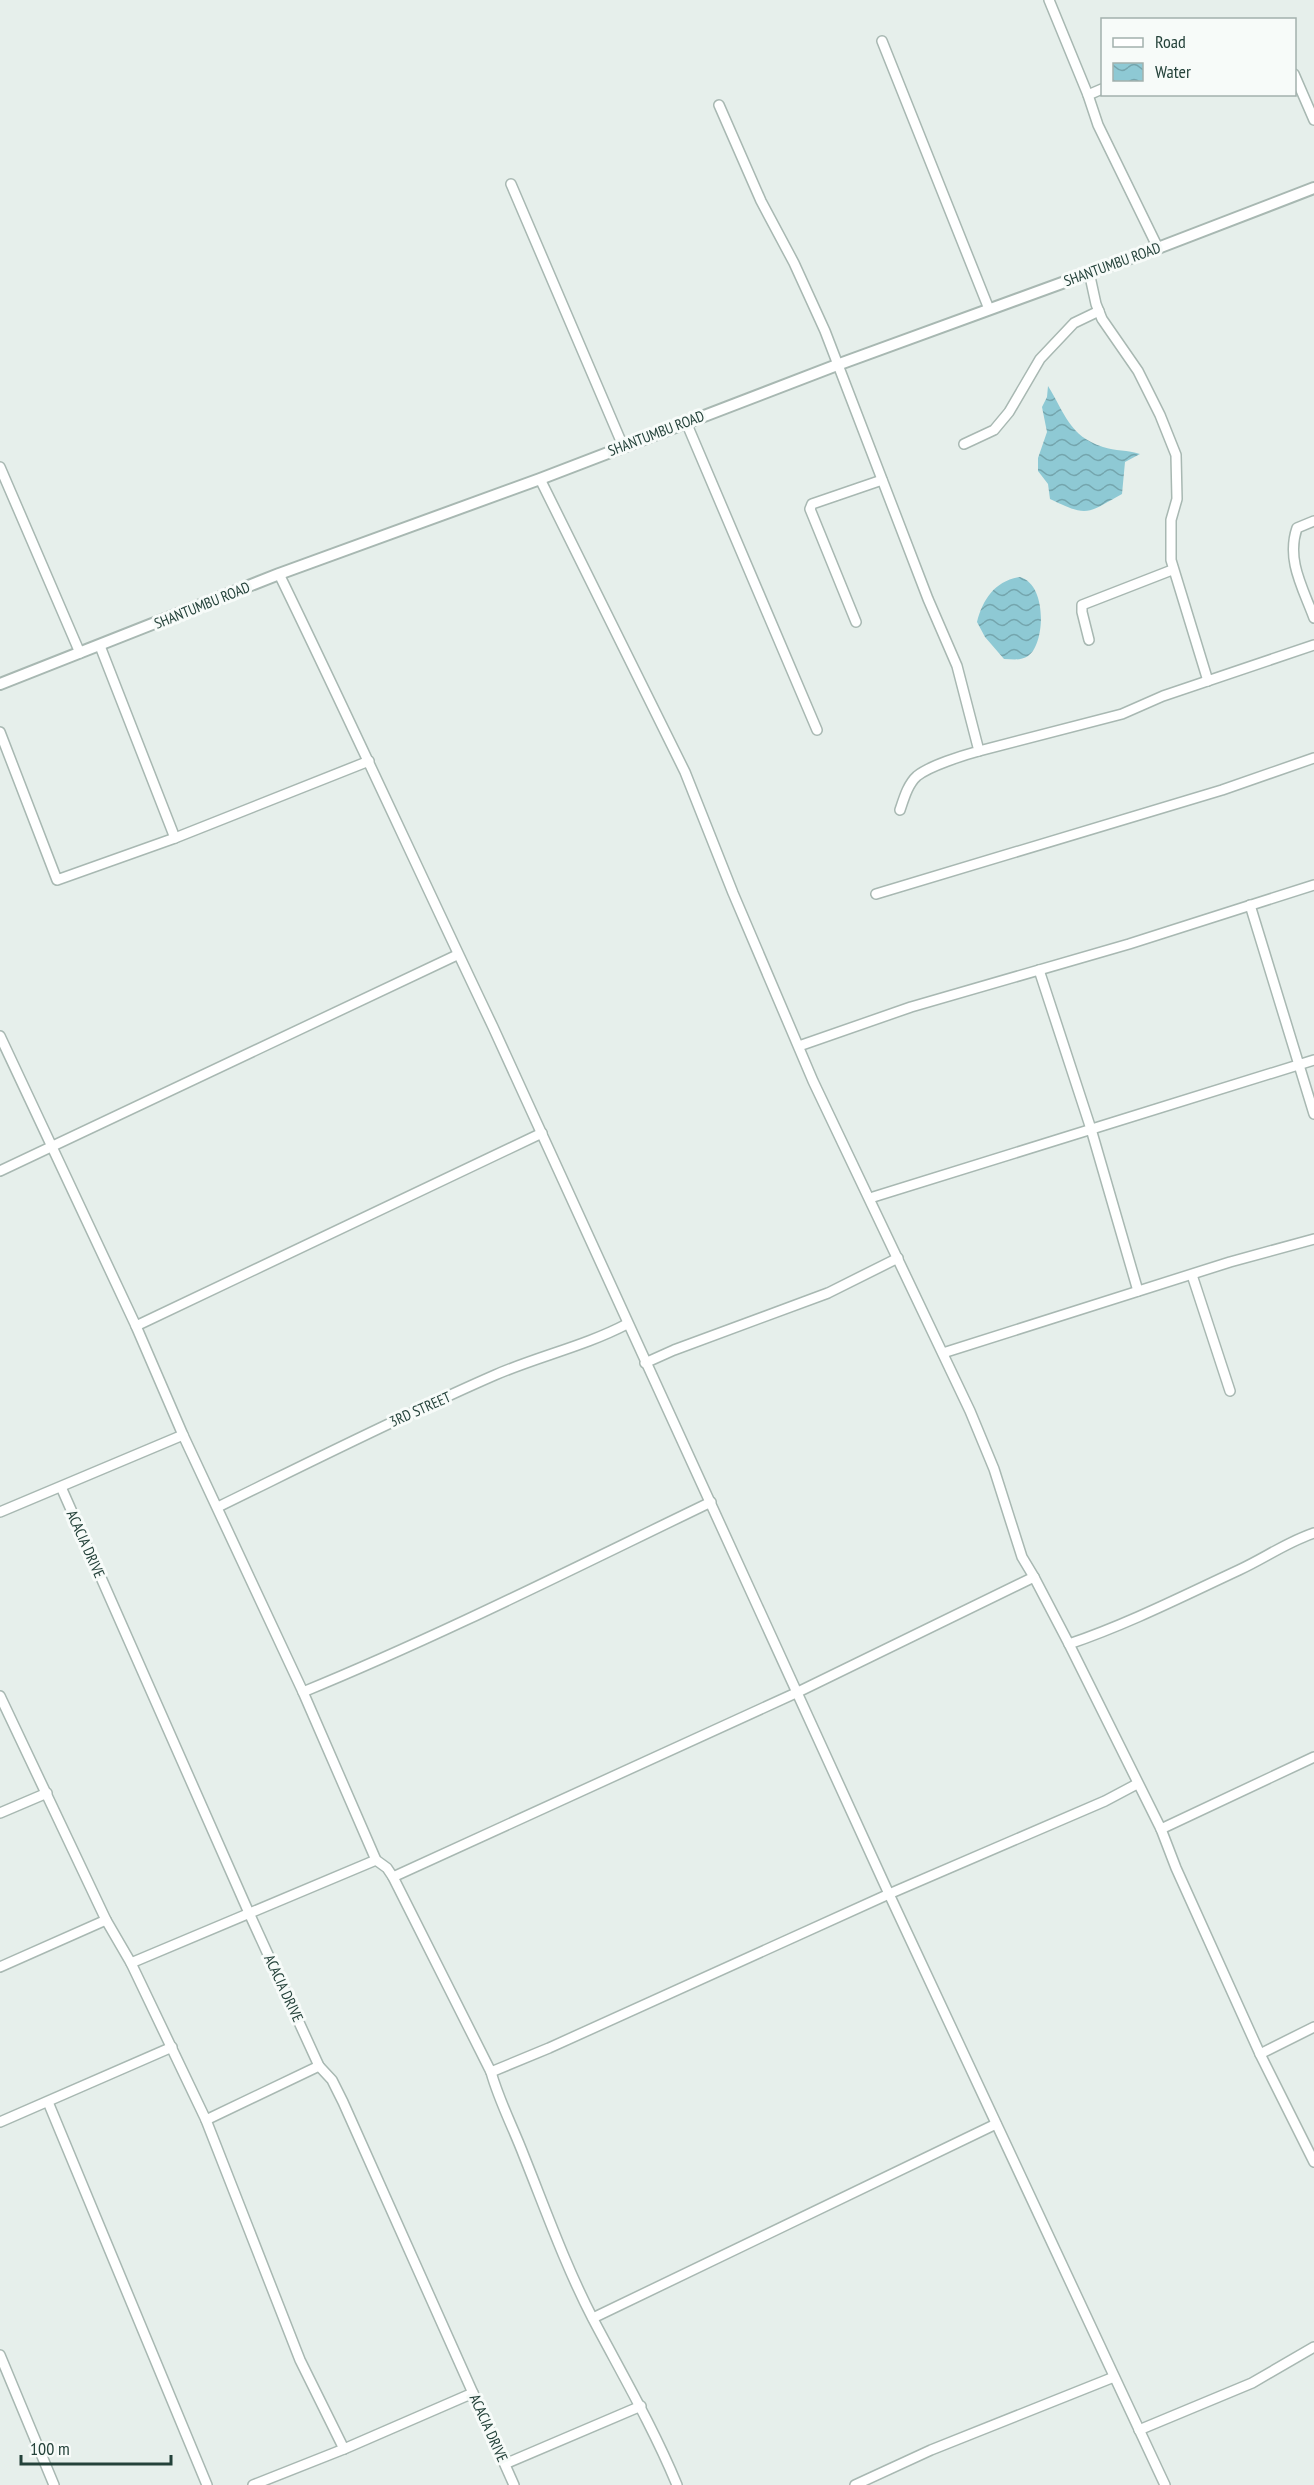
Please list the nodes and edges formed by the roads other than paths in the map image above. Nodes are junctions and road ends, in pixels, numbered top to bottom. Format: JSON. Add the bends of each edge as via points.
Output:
{"nodes":[{"id":1,"x":1049,"y":0,"type":"edge"},
{"id":2,"x":882,"y":41,"type":"dead end"},
{"id":3,"x":1296,"y":79,"type":"edge"},
{"id":4,"x":1101,"y":89,"type":"edge"},
{"id":5,"x":1088,"y":95,"type":"junction"},
{"id":6,"x":719,"y":105,"type":"dead end"},
{"id":7,"x":1314,"y":120,"type":"edge"},
{"id":8,"x":511,"y":184,"type":"dead end"},
{"id":9,"x":1314,"y":188,"type":"edge"},
{"id":10,"x":1158,"y":248,"type":"junction"},
{"id":11,"x":1089,"y":272,"type":"junction"},
{"id":12,"x":989,"y":309,"type":"junction"},
{"id":13,"x":1099,"y":311,"type":"junction"},
{"id":14,"x":837,"y":365,"type":"junction"},
{"id":15,"x":686,"y":422,"type":"junction"},
{"id":16,"x":964,"y":444,"type":"dead end"},
{"id":17,"x":623,"y":446,"type":"junction"},
{"id":18,"x":0,"y":467,"type":"edge"},
{"id":19,"x":540,"y":479,"type":"junction"},
{"id":20,"x":882,"y":480,"type":"junction"},
{"id":21,"x":1314,"y":521,"type":"edge"},
{"id":22,"x":1172,"y":570,"type":"junction"},
{"id":23,"x":279,"y":574,"type":"junction"},
{"id":24,"x":1314,"y":618,"type":"edge"},
{"id":25,"x":856,"y":622,"type":"dead end"},
{"id":26,"x":1089,"y":640,"type":"dead end"},
{"id":27,"x":1314,"y":645,"type":"edge"},
{"id":28,"x":100,"y":646,"type":"junction"},
{"id":29,"x":80,"y":652,"type":"junction"},
{"id":30,"x":1208,"y":681,"type":"junction"},
{"id":31,"x":0,"y":684,"type":"edge"},
{"id":32,"x":818,"y":730,"type":"dead end"},
{"id":33,"x":0,"y":732,"type":"edge"},
{"id":34,"x":979,"y":751,"type":"junction"},
{"id":35,"x":1314,"y":758,"type":"edge"},
{"id":36,"x":369,"y":761,"type":"junction"},
{"id":37,"x":900,"y":810,"type":"dead end"},
{"id":38,"x":175,"y":838,"type":"junction"},
{"id":39,"x":1314,"y":885,"type":"edge"},
{"id":40,"x":876,"y":894,"type":"dead end"},
{"id":41,"x":1250,"y":905,"type":"junction"},
{"id":42,"x":457,"y":955,"type":"junction"},
{"id":43,"x":1039,"y":970,"type":"junction"},
{"id":44,"x":0,"y":1036,"type":"edge"},
{"id":45,"x":799,"y":1046,"type":"junction"},
{"id":46,"x":1314,"y":1060,"type":"edge"},
{"id":47,"x":1298,"y":1065,"type":"junction"},
{"id":48,"x":1314,"y":1114,"type":"edge"},
{"id":49,"x":1091,"y":1129,"type":"junction"},
{"id":50,"x":542,"y":1133,"type":"junction"},
{"id":51,"x":54,"y":1147,"type":"junction"},
{"id":52,"x":0,"y":1171,"type":"edge"},
{"id":53,"x":870,"y":1198,"type":"junction"},
{"id":54,"x":1314,"y":1239,"type":"edge"},
{"id":55,"x":898,"y":1258,"type":"junction"},
{"id":56,"x":1192,"y":1275,"type":"junction"},
{"id":57,"x":1138,"y":1292,"type":"junction"},
{"id":58,"x":627,"y":1324,"type":"junction"},
{"id":59,"x":136,"y":1326,"type":"junction"},
{"id":60,"x":943,"y":1353,"type":"junction"},
{"id":61,"x":645,"y":1363,"type":"junction"},
{"id":62,"x":1230,"y":1391,"type":"dead end"},
{"id":63,"x":183,"y":1435,"type":"junction"},
{"id":64,"x":61,"y":1487,"type":"junction"},
{"id":65,"x":711,"y":1502,"type":"junction"},
{"id":66,"x":218,"y":1507,"type":"junction"},
{"id":67,"x":1,"y":1508,"type":"edge"},
{"id":68,"x":1314,"y":1533,"type":"edge"},
{"id":69,"x":1035,"y":1576,"type":"junction"},
{"id":70,"x":1070,"y":1644,"type":"junction"},
{"id":71,"x":303,"y":1692,"type":"junction"},
{"id":72,"x":798,"y":1692,"type":"junction"},
{"id":73,"x":0,"y":1696,"type":"edge"},
{"id":74,"x":1314,"y":1757,"type":"edge"},
{"id":75,"x":1137,"y":1784,"type":"junction"},
{"id":76,"x":46,"y":1793,"type":"junction"},
{"id":77,"x":0,"y":1813,"type":"edge"},
{"id":78,"x":1161,"y":1829,"type":"junction"},
{"id":79,"x":376,"y":1860,"type":"junction"},
{"id":80,"x":393,"y":1877,"type":"junction"},
{"id":81,"x":889,"y":1894,"type":"junction"},
{"id":82,"x":249,"y":1913,"type":"junction"},
{"id":83,"x":106,"y":1920,"type":"junction"},
{"id":84,"x":131,"y":1963,"type":"junction"},
{"id":85,"x":0,"y":1967,"type":"edge"},
{"id":86,"x":1314,"y":2027,"type":"edge"},
{"id":87,"x":172,"y":2047,"type":"junction"},
{"id":88,"x":1260,"y":2054,"type":"junction"},
{"id":89,"x":319,"y":2066,"type":"junction"},
{"id":90,"x":491,"y":2072,"type":"junction"},
{"id":91,"x":48,"y":2102,"type":"junction"},
{"id":92,"x":206,"y":2120,"type":"junction"},
{"id":93,"x":0,"y":2122,"type":"edge"},
{"id":94,"x":996,"y":2124,"type":"junction"},
{"id":95,"x":1314,"y":2162,"type":"edge"},
{"id":96,"x":592,"y":2318,"type":"junction"},
{"id":97,"x":1314,"y":2347,"type":"edge"},
{"id":98,"x":0,"y":2355,"type":"edge"},
{"id":99,"x":1114,"y":2377,"type":"junction"},
{"id":100,"x":474,"y":2393,"type":"junction"},
{"id":101,"x":641,"y":2406,"type":"junction"},
{"id":102,"x":1139,"y":2430,"type":"junction"},
{"id":103,"x":344,"y":2450,"type":"junction"},
{"id":104,"x":505,"y":2464,"type":"junction"},
{"id":105,"x":878,"y":2474,"type":"junction"},
{"id":106,"x":54,"y":2485,"type":"edge"},
{"id":107,"x":207,"y":2485,"type":"edge"},
{"id":108,"x":254,"y":2485,"type":"edge"},
{"id":109,"x":514,"y":2485,"type":"edge"},
{"id":110,"x":678,"y":2485,"type":"edge"},
{"id":111,"x":855,"y":2485,"type":"edge"},
{"id":112,"x":879,"y":2485,"type":"edge"},
{"id":113,"x":1165,"y":2485,"type":"edge"}],
"edges":[{"from":1,"to":5,"type":"street"},
{"from":2,"to":12,"type":"street"},
{"from":3,"to":7,"type":"street"},
{"from":4,"to":5,"type":"street"},
{"from":5,"to":10,"type":"street","via":[[1098,125]]},
{"from":6,"to":14,"type":"street","via":[[825,330]]},
{"from":8,"to":17,"type":"street"},
{"from":9,"to":10,"type":"street","name":"SHANTUMBU ROAD"},
{"from":10,"to":11,"type":"street","name":"SHANTUMBU ROAD"},
{"from":11,"to":12,"type":"street","name":"SHANTUMBU ROAD"},
{"from":11,"to":13,"type":"street"},
{"from":12,"to":14,"type":"street","name":"SHANTUMBU ROAD"},
{"from":13,"to":16,"type":"street","via":[[1074,323],[1040,359],[994,430]]},
{"from":13,"to":22,"type":"street","via":[[1138,371],[1176,455]]},
{"from":14,"to":15,"type":"street","name":"SHANTUMBU ROAD"},
{"from":14,"to":20,"type":"street"},
{"from":15,"to":17,"type":"street","name":"SHANTUMBU ROAD"},
{"from":15,"to":32,"type":"street"},
{"from":17,"to":19,"type":"street","name":"SHANTUMBU ROAD"},
{"from":18,"to":29,"type":"street"},
{"from":19,"to":23,"type":"street","name":"SHANTUMBU ROAD"},
{"from":19,"to":45,"type":"street","via":[[685,772]]},
{"from":20,"to":25,"type":"street","via":[[812,504],[810,509]]},
{"from":20,"to":34,"type":"street","via":[[957,666]]},
{"from":21,"to":24,"type":"street","via":[[1297,528],[1292,560]]},
{"from":22,"to":26,"type":"street","via":[[1082,605]]},
{"from":22,"to":30,"type":"street"},
{"from":23,"to":28,"type":"street","name":"SHANTUMBU ROAD"},
{"from":23,"to":36,"type":"street"},
{"from":27,"to":30,"type":"street"},
{"from":28,"to":29,"type":"street","name":"SHANTUMBU ROAD"},
{"from":28,"to":38,"type":"street"},
{"from":29,"to":31,"type":"street","name":"SHANTUMBU ROAD"},
{"from":30,"to":34,"type":"street","via":[[1122,714]]},
{"from":33,"to":38,"type":"street","via":[[57,880]]},
{"from":34,"to":37,"type":"street","via":[[956,757],[917,776]]},
{"from":35,"to":40,"type":"street","via":[[1222,790]]},
{"from":36,"to":38,"type":"street"},
{"from":36,"to":42,"type":"street"},
{"from":39,"to":41,"type":"street"},
{"from":41,"to":43,"type":"street"},
{"from":41,"to":47,"type":"street"},
{"from":42,"to":50,"type":"street"},
{"from":42,"to":51,"type":"street"},
{"from":43,"to":45,"type":"street","via":[[911,1007]]},
{"from":43,"to":49,"type":"street"},
{"from":44,"to":51,"type":"street"},
{"from":45,"to":53,"type":"street"},
{"from":46,"to":47,"type":"street"},
{"from":47,"to":48,"type":"street"},
{"from":47,"to":49,"type":"street"},
{"from":49,"to":53,"type":"street"},
{"from":49,"to":57,"type":"street"},
{"from":50,"to":58,"type":"street"},
{"from":50,"to":59,"type":"street"},
{"from":51,"to":52,"type":"street"},
{"from":51,"to":59,"type":"street"},
{"from":53,"to":55,"type":"street"},
{"from":54,"to":56,"type":"street"},
{"from":55,"to":60,"type":"street"},
{"from":55,"to":61,"type":"street","via":[[828,1293]]},
{"from":56,"to":57,"type":"street"},
{"from":56,"to":62,"type":"street"},
{"from":57,"to":60,"type":"street"},
{"from":58,"to":61,"type":"street"},
{"from":58,"to":66,"type":"street","name":"3RD STREET","via":[[386,1424]]},
{"from":59,"to":63,"type":"street"},
{"from":60,"to":69,"type":"street","via":[[994,1469],[1022,1557]]},
{"from":61,"to":65,"type":"street"},
{"from":63,"to":64,"type":"street"},
{"from":63,"to":66,"type":"street"},
{"from":64,"to":67,"type":"street"},
{"from":64,"to":82,"type":"street","name":"ACACIA DRIVE"},
{"from":65,"to":71,"type":"street","via":[[477,1615]]},
{"from":65,"to":72,"type":"street"},
{"from":66,"to":71,"type":"street"},
{"from":68,"to":70,"type":"street","via":[[1112,1629]]},
{"from":69,"to":70,"type":"street"},
{"from":69,"to":72,"type":"street"},
{"from":70,"to":75,"type":"street"},
{"from":71,"to":79,"type":"street"},
{"from":72,"to":80,"type":"street"},
{"from":72,"to":81,"type":"street"},
{"from":73,"to":76,"type":"street"},
{"from":74,"to":78,"type":"street"},
{"from":75,"to":78,"type":"street"},
{"from":75,"to":81,"type":"street"},
{"from":76,"to":77,"type":"street"},
{"from":76,"to":83,"type":"street"},
{"from":78,"to":88,"type":"street"},
{"from":79,"to":80,"type":"street"},
{"from":79,"to":82,"type":"street"},
{"from":80,"to":90,"type":"street"},
{"from":81,"to":90,"type":"street"},
{"from":81,"to":94,"type":"street"},
{"from":82,"to":84,"type":"street"},
{"from":82,"to":89,"type":"street","name":"ACACIA DRIVE"},
{"from":83,"to":84,"type":"street"},
{"from":83,"to":85,"type":"street"},
{"from":84,"to":87,"type":"street"},
{"from":86,"to":88,"type":"street"},
{"from":87,"to":91,"type":"street"},
{"from":87,"to":92,"type":"street"},
{"from":88,"to":95,"type":"street"},
{"from":89,"to":92,"type":"street"},
{"from":89,"to":100,"type":"street","name":"ACACIA DRIVE","via":[[332,2080],[343,2102]]},
{"from":90,"to":96,"type":"street"},
{"from":91,"to":93,"type":"street"},
{"from":91,"to":107,"type":"street"},
{"from":92,"to":103,"type":"street","via":[[300,2360]]},
{"from":94,"to":96,"type":"street"},
{"from":94,"to":99,"type":"street"},
{"from":96,"to":101,"type":"street"},
{"from":97,"to":102,"type":"street","via":[[1252,2383]]},
{"from":98,"to":106,"type":"street"},
{"from":99,"to":102,"type":"street"},
{"from":99,"to":105,"type":"street"},
{"from":100,"to":103,"type":"street"},
{"from":100,"to":104,"type":"street","name":"ACACIA DRIVE"},
{"from":101,"to":104,"type":"street"},
{"from":101,"to":110,"type":"street"},
{"from":102,"to":113,"type":"street"},
{"from":103,"to":108,"type":"street"},
{"from":104,"to":109,"type":"street","name":"ACACIA DRIVE"},
{"from":105,"to":111,"type":"street"},
{"from":105,"to":112,"type":"street"}]}
